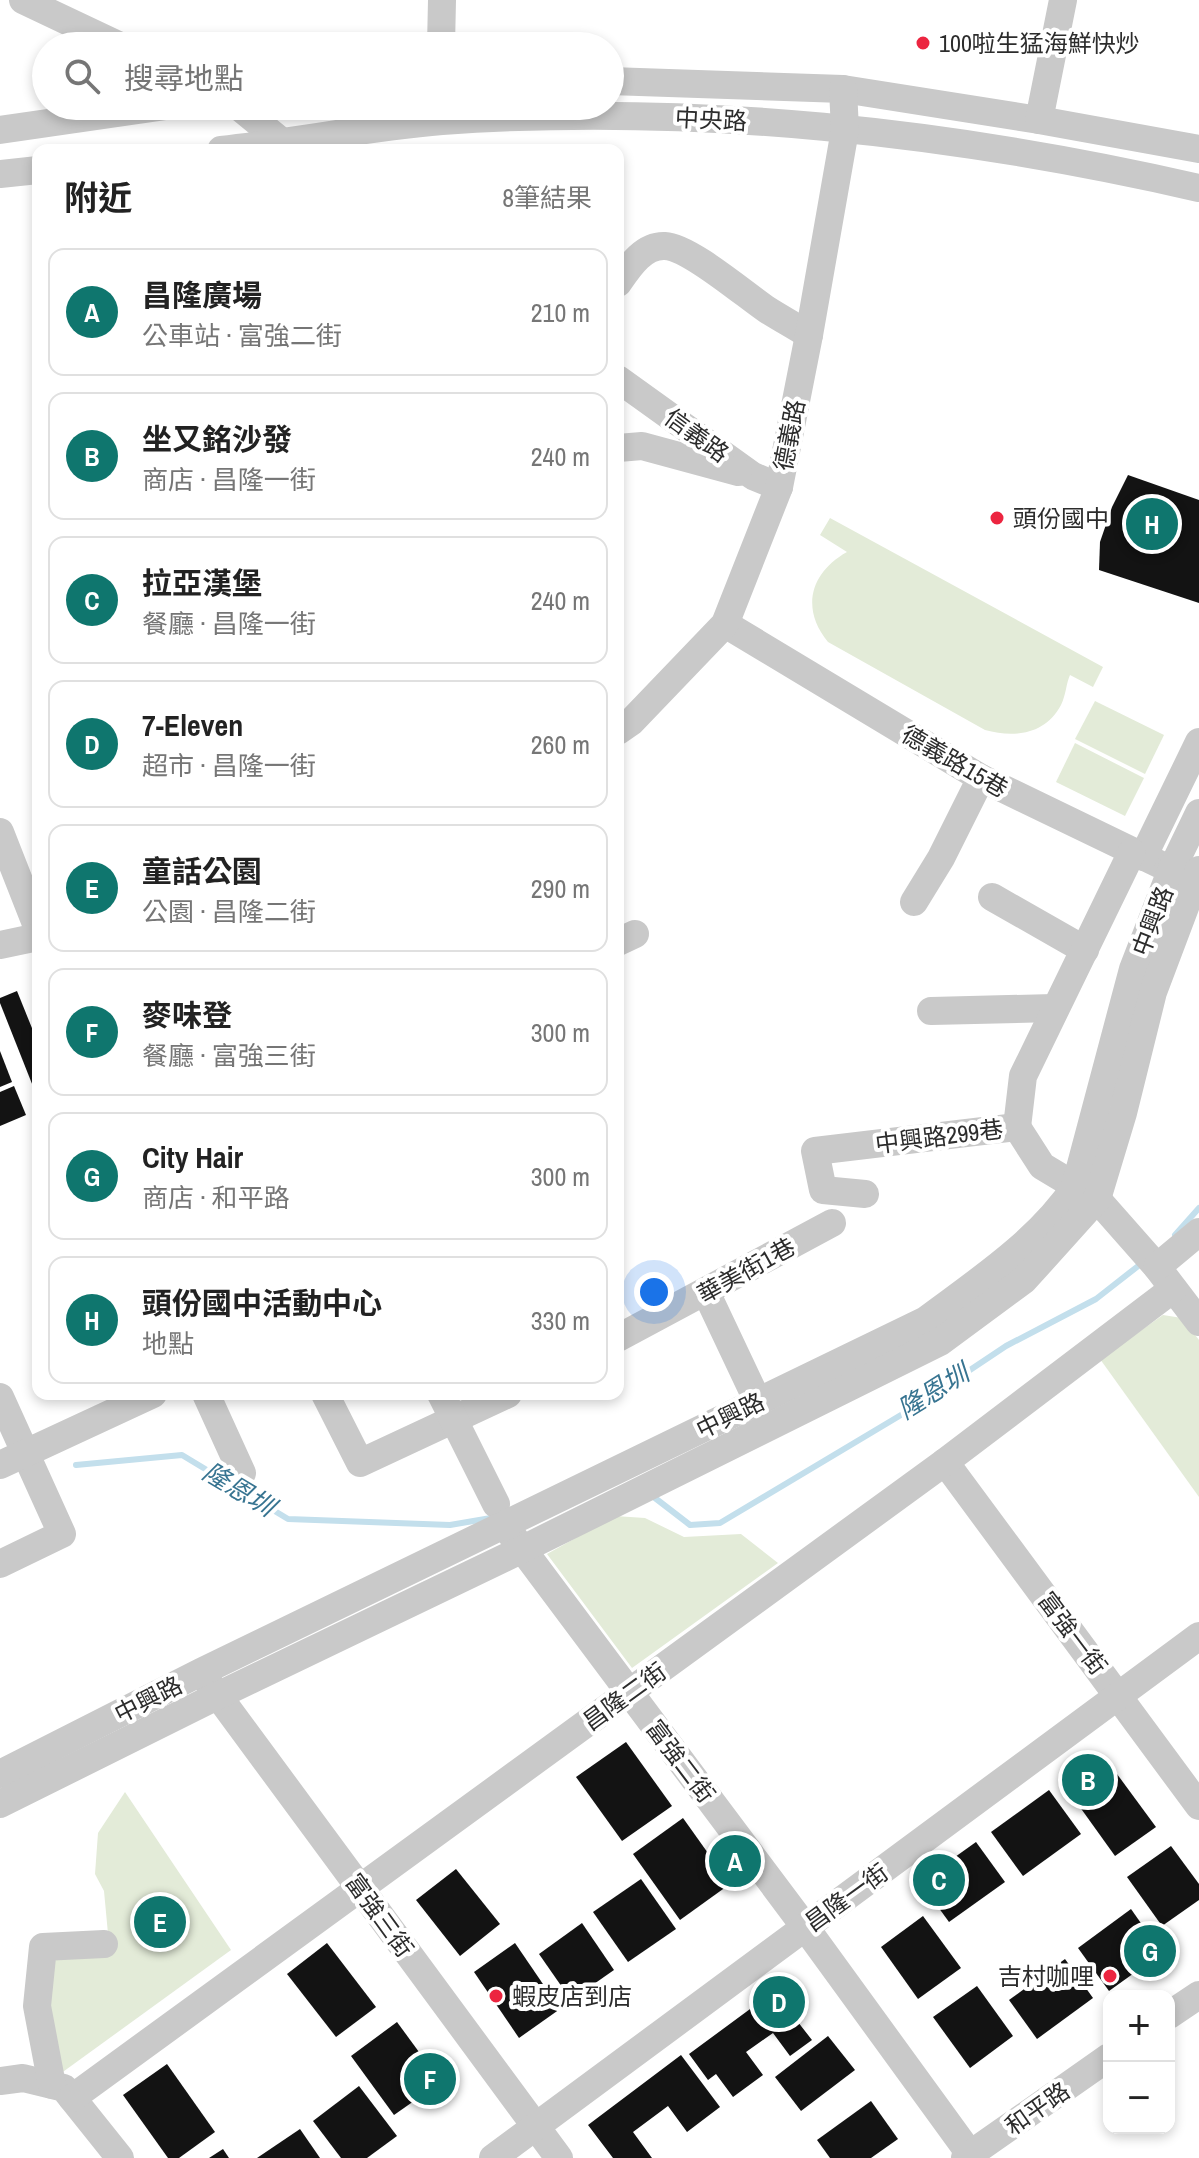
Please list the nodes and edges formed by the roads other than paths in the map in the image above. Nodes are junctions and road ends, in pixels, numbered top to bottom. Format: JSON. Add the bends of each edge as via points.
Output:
{"nodes":[{"id":1,"x":23,"y":0,"type":"edge"},
{"id":2,"x":442,"y":0,"type":"edge"},
{"id":3,"x":1063,"y":0,"type":"edge"},
{"id":4,"x":90,"y":32,"type":"edge"},
{"id":5,"x":441,"y":32,"type":"edge"},
{"id":6,"x":624,"y":81,"type":"edge"},
{"id":7,"x":843,"y":89,"type":"junction"},
{"id":8,"x":624,"y":115,"type":"edge"},
{"id":9,"x":69,"y":120,"type":"edge"},
{"id":10,"x":255,"y":120,"type":"edge"},
{"id":11,"x":413,"y":120,"type":"edge"},
{"id":12,"x":1039,"y":120,"type":"junction"},
{"id":13,"x":0,"y":130,"type":"edge"},
{"id":14,"x":845,"y":130,"type":"junction"},
{"id":15,"x":284,"y":144,"type":"edge"},
{"id":16,"x":302,"y":144,"type":"edge"},
{"id":17,"x":1199,"y":149,"type":"edge"},
{"id":18,"x":32,"y":171,"type":"edge"},
{"id":19,"x":0,"y":174,"type":"edge"},
{"id":20,"x":1199,"y":188,"type":"edge"},
{"id":21,"x":624,"y":274,"type":"edge"},
{"id":22,"x":809,"y":335,"type":"junction"},
{"id":23,"x":624,"y":383,"type":"edge"},
{"id":24,"x":624,"y":448,"type":"edge"},
{"id":25,"x":766,"y":482,"type":"junction"},
{"id":26,"x":725,"y":624,"type":"junction"},
{"id":27,"x":624,"y":727,"type":"edge"},
{"id":28,"x":1199,"y":742,"type":"edge"},
{"id":29,"x":981,"y":778,"type":"junction"},
{"id":30,"x":1199,"y":813,"type":"edge"},
{"id":31,"x":0,"y":832,"type":"edge"},
{"id":32,"x":1137,"y":854,"type":"junction"},
{"id":33,"x":1188,"y":874,"type":"edge"},
{"id":34,"x":992,"y":897,"type":"dead end"},
{"id":35,"x":914,"y":902,"type":"dead end"},
{"id":36,"x":32,"y":914,"type":"edge"},
{"id":37,"x":32,"y":938,"type":"edge"},
{"id":38,"x":0,"y":945,"type":"edge"},
{"id":39,"x":1085,"y":950,"type":"junction"},
{"id":40,"x":1054,"y":1008,"type":"junction"},
{"id":41,"x":931,"y":1011,"type":"dead end"},
{"id":42,"x":1017,"y":1127,"type":"junction"},
{"id":43,"x":865,"y":1194,"type":"dead end"},
{"id":44,"x":1094,"y":1200,"type":"junction"},
{"id":45,"x":832,"y":1223,"type":"dead end"},
{"id":46,"x":1199,"y":1232,"type":"edge"},
{"id":47,"x":1161,"y":1273,"type":"junction"},
{"id":48,"x":706,"y":1292,"type":"junction"},
{"id":49,"x":1199,"y":1322,"type":"edge"},
{"id":50,"x":624,"y":1335,"type":"edge"},
{"id":51,"x":0,"y":1397,"type":"edge"},
{"id":52,"x":140,"y":1400,"type":"edge"},
{"id":53,"x":209,"y":1400,"type":"edge"},
{"id":54,"x":328,"y":1400,"type":"edge"},
{"id":55,"x":444,"y":1400,"type":"edge"},
{"id":56,"x":495,"y":1400,"type":"edge"},
{"id":57,"x":758,"y":1402,"type":"junction"},
{"id":58,"x":455,"y":1419,"type":"junction"},
{"id":59,"x":27,"y":1453,"type":"junction"},
{"id":60,"x":945,"y":1462,"type":"junction"},
{"id":61,"x":0,"y":1465,"type":"edge"},
{"id":62,"x":242,"y":1473,"type":"dead end"},
{"id":63,"x":500,"y":1514,"type":"junction"},
{"id":64,"x":523,"y":1549,"type":"junction"},
{"id":65,"x":0,"y":1564,"type":"edge"},
{"id":66,"x":1199,"y":1636,"type":"edge"},
{"id":67,"x":201,"y":1672,"type":"junction"},
{"id":68,"x":629,"y":1692,"type":"junction"},
{"id":69,"x":1119,"y":1695,"type":"junction"},
{"id":70,"x":217,"y":1696,"type":"junction"},
{"id":71,"x":0,"y":1774,"type":"edge"},
{"id":72,"x":0,"y":1804,"type":"edge"},
{"id":73,"x":1199,"y":1806,"type":"edge"},
{"id":74,"x":361,"y":1888,"type":"junction"},
{"id":75,"x":805,"y":1927,"type":"junction"},
{"id":76,"x":104,"y":1944,"type":"dead end"},
{"id":77,"x":1199,"y":1995,"type":"edge"},
{"id":78,"x":1175,"y":2011,"type":"edge"},
{"id":79,"x":1103,"y":2061,"type":"edge"},
{"id":80,"x":0,"y":2081,"type":"edge"},
{"id":81,"x":63,"y":2091,"type":"junction"},
{"id":82,"x":536,"y":2127,"type":"junction"},
{"id":83,"x":967,"y":2156,"type":"edge"},
{"id":84,"x":120,"y":2158,"type":"edge"},
{"id":85,"x":493,"y":2158,"type":"edge"},
{"id":86,"x":559,"y":2158,"type":"edge"}],
"edges":[{"from":1,"to":4,"type":"street"},
{"from":2,"to":5,"type":"street"},
{"from":3,"to":12,"type":"street"},
{"from":6,"to":7,"type":"street","name":"中央路"},
{"from":7,"to":12,"type":"street","name":"中央路"},
{"from":7,"to":14,"type":"street","name":"德義路"},
{"from":8,"to":14,"type":"street","name":"中央路"},
{"from":9,"to":13,"type":"street"},
{"from":10,"to":15,"type":"street"},
{"from":11,"to":16,"type":"street","name":"中央路"},
{"from":12,"to":17,"type":"street","name":"中央路"},
{"from":14,"to":20,"type":"street","name":"中央路","via":[[1010,149]]},
{"from":14,"to":22,"type":"street","name":"德義路"},
{"from":18,"to":19,"type":"street"},
{"from":21,"to":22,"type":"street","via":[[633,261],[668,246]]},
{"from":22,"to":25,"type":"street","name":"德義路"},
{"from":23,"to":25,"type":"street","name":"信義路"},
{"from":24,"to":25,"type":"street","via":[[642,446]]},
{"from":25,"to":26,"type":"street","name":"德義路"},
{"from":26,"to":27,"type":"street","name":"德義路"},
{"from":26,"to":29,"type":"street","name":"德義路15巷"},
{"from":28,"to":32,"type":"street"},
{"from":29,"to":32,"type":"street","name":"德義路15巷"},
{"from":29,"to":35,"type":"street"},
{"from":30,"to":33,"type":"street","name":"中興路"},
{"from":31,"to":36,"type":"street"},
{"from":32,"to":33,"type":"street","name":"德義路15巷"},
{"from":32,"to":39,"type":"street"},
{"from":33,"to":44,"type":"street","name":"中興路"},
{"from":34,"to":39,"type":"street"},
{"from":37,"to":38,"type":"street"},
{"from":39,"to":40,"type":"street"},
{"from":40,"to":41,"type":"street"},
{"from":40,"to":42,"type":"street","via":[[1023,1076]]},
{"from":42,"to":43,"type":"street","name":"中興路299巷","via":[[815,1151],[823,1190]]},
{"from":42,"to":44,"type":"street","name":"中興路299巷","via":[[1042,1166]]},
{"from":44,"to":47,"type":"street","name":"中興路299巷"},
{"from":44,"to":57,"type":"street","name":"中興路","via":[[1060,1208],[1008,1258],[926,1320]]},
{"from":44,"to":64,"type":"street","name":"中興路","via":[[1024,1280],[940,1342]]},
{"from":45,"to":48,"type":"street","name":"華美街1巷"},
{"from":46,"to":47,"type":"street","name":"昌隆二街"},
{"from":47,"to":49,"type":"street","name":"中興路299巷"},
{"from":47,"to":60,"type":"street","name":"昌隆二街"},
{"from":48,"to":50,"type":"street","name":"華美街1巷"},
{"from":48,"to":57,"type":"street"},
{"from":51,"to":59,"type":"street"},
{"from":52,"to":59,"type":"street"},
{"from":53,"to":62,"type":"street"},
{"from":54,"to":58,"type":"street","via":[[360,1463]]},
{"from":55,"to":58,"type":"street","name":"富強二街"},
{"from":56,"to":58,"type":"street"},
{"from":57,"to":63,"type":"street","name":"中興路"},
{"from":58,"to":63,"type":"street","name":"富強二街"},
{"from":59,"to":61,"type":"street"},
{"from":59,"to":65,"type":"street","via":[[62,1534]]},
{"from":60,"to":68,"type":"street","name":"昌隆二街"},
{"from":60,"to":69,"type":"street","name":"富強一街"},
{"from":63,"to":64,"type":"street","name":"富強二街"},
{"from":63,"to":67,"type":"street","name":"中興路"},
{"from":64,"to":68,"type":"street","name":"富強二街"},
{"from":64,"to":70,"type":"street","name":"中興路"},
{"from":66,"to":69,"type":"street","name":"昌隆一街"},
{"from":67,"to":70,"type":"street","name":"富強三街"},
{"from":67,"to":71,"type":"street","name":"中興路"},
{"from":68,"to":74,"type":"street","name":"昌隆二街"},
{"from":68,"to":75,"type":"street","name":"富強二街"},
{"from":69,"to":73,"type":"street","name":"富強一街"},
{"from":69,"to":75,"type":"street","name":"昌隆一街"},
{"from":70,"to":72,"type":"street","name":"中興路"},
{"from":70,"to":74,"type":"street","name":"富強三街"},
{"from":74,"to":81,"type":"street","name":"昌隆二街"},
{"from":74,"to":82,"type":"street","name":"富強三街"},
{"from":75,"to":82,"type":"street","name":"昌隆一街"},
{"from":75,"to":83,"type":"street","name":"富強二街"},
{"from":76,"to":81,"type":"street","via":[[43,1947],[37,2006]]},
{"from":77,"to":78,"type":"street"},
{"from":79,"to":83,"type":"street","name":"和平路"},
{"from":80,"to":81,"type":"street","via":[[23,2078]]},
{"from":81,"to":84,"type":"street"},
{"from":82,"to":85,"type":"street","name":"昌隆一街"},
{"from":82,"to":86,"type":"street","name":"富強三街"}]}
